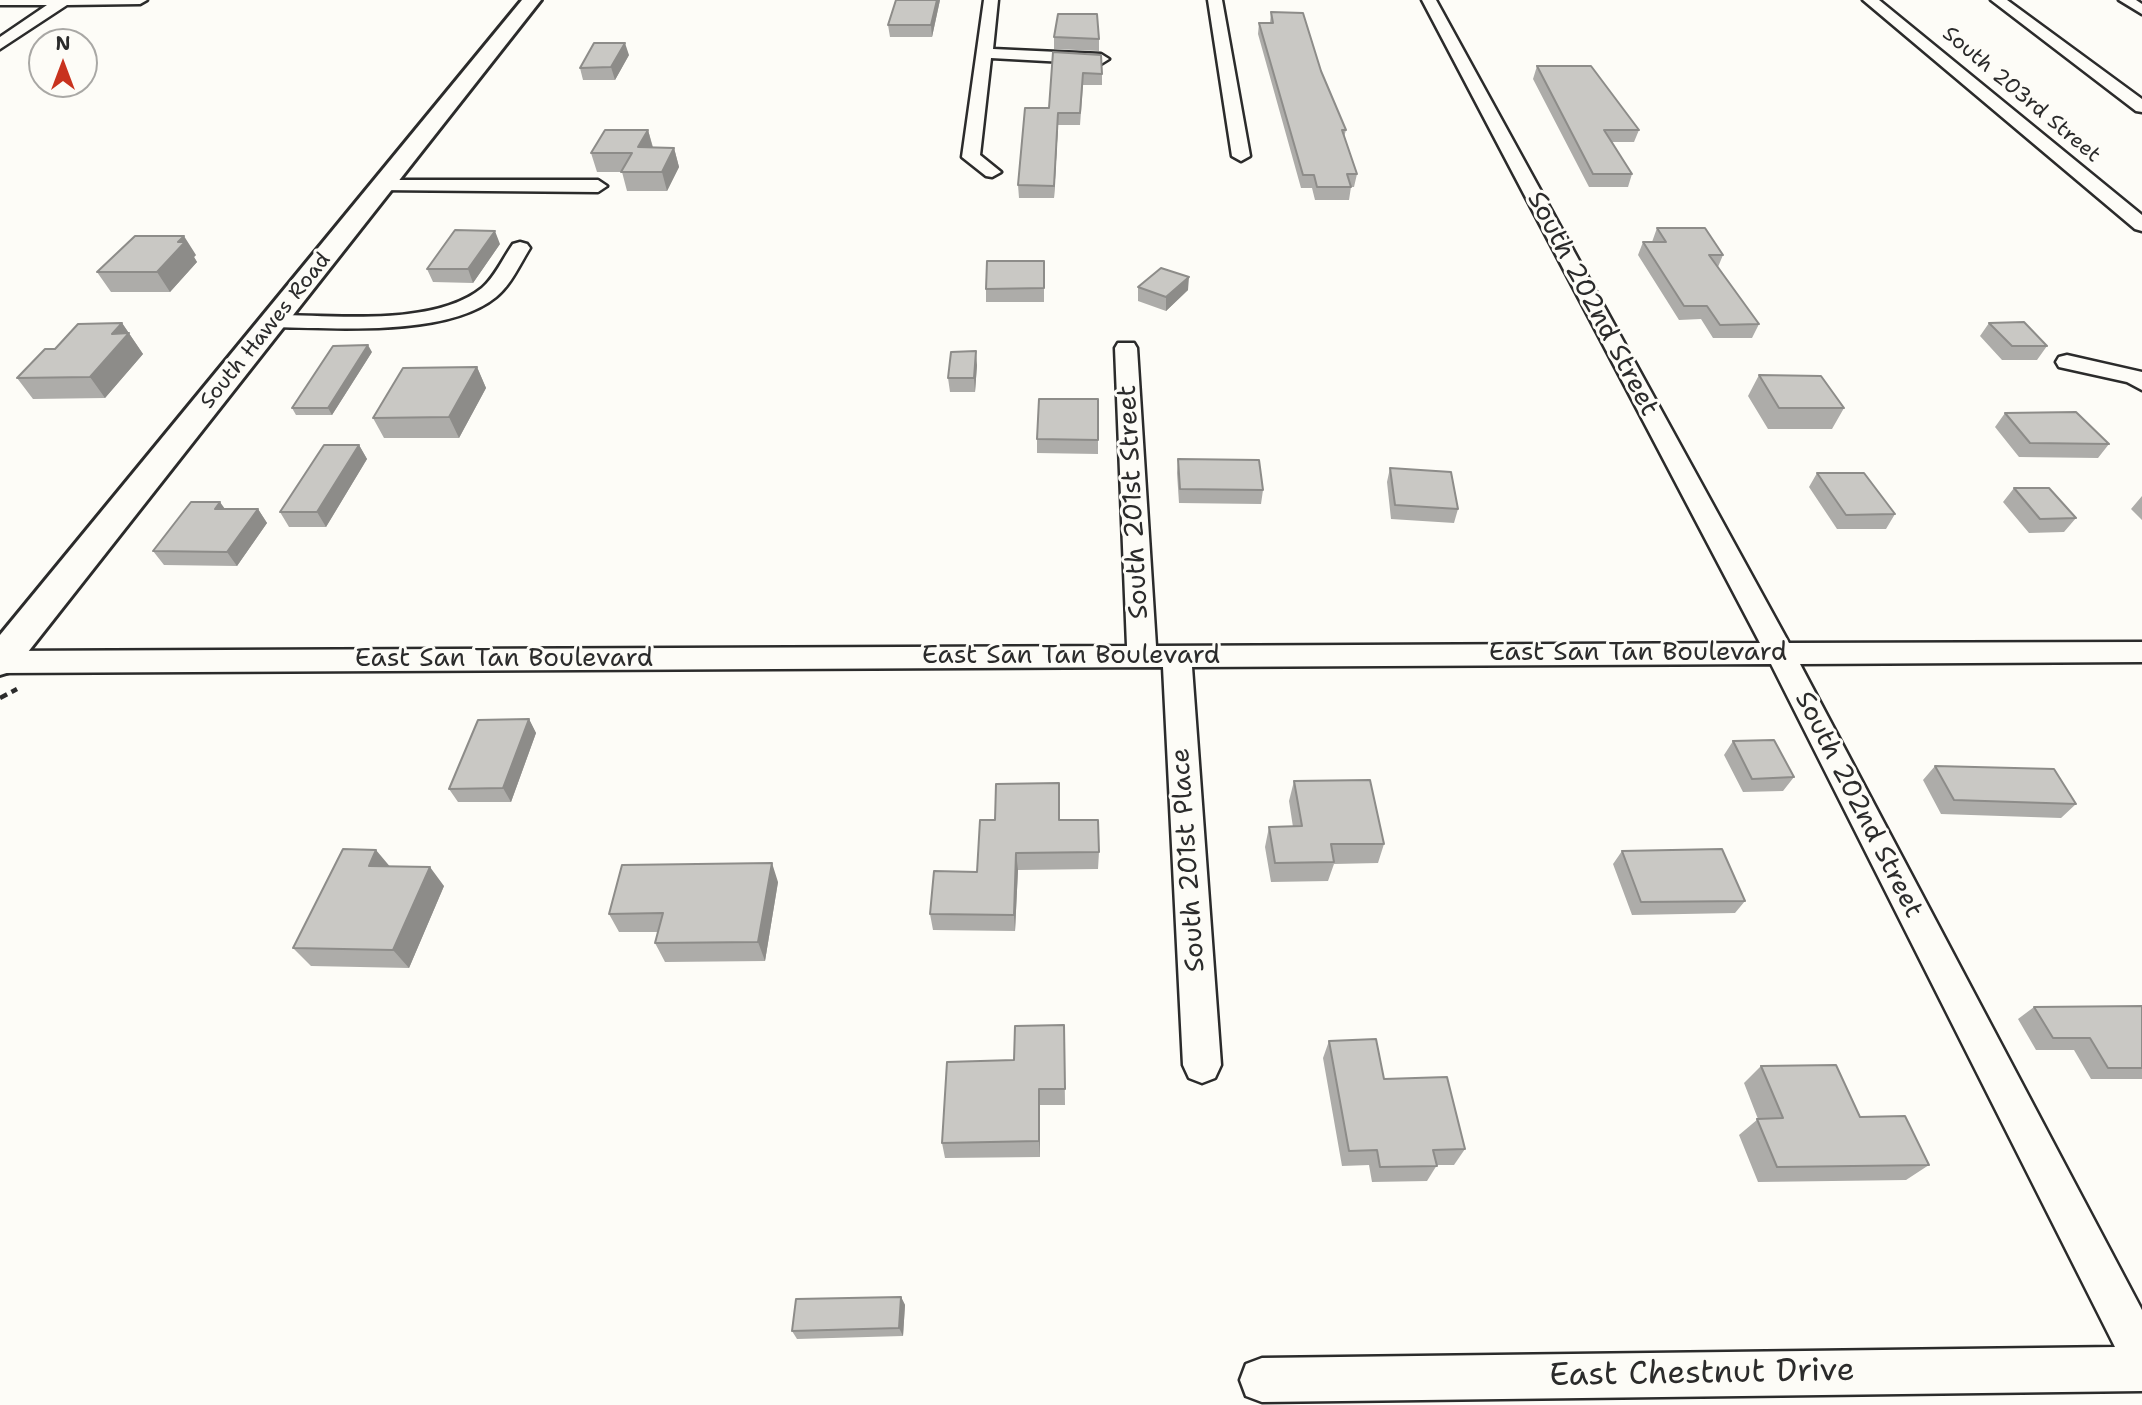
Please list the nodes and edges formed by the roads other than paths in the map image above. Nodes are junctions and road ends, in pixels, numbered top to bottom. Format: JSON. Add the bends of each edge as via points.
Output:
{"nodes":[{"id":1,"x":64,"y":0,"type":"edge"},
{"id":2,"x":78,"y":0,"type":"edge"},
{"id":3,"x":140,"y":0,"type":"edge"},
{"id":4,"x":532,"y":0,"type":"edge"},
{"id":5,"x":991,"y":0,"type":"edge"},
{"id":6,"x":1215,"y":0,"type":"edge"},
{"id":7,"x":1429,"y":0,"type":"edge"},
{"id":8,"x":1870,"y":0,"type":"edge"},
{"id":9,"x":1998,"y":0,"type":"edge"},
{"id":10,"x":2126,"y":0,"type":"edge"},
{"id":11,"x":0,"y":1,"type":"edge"},
{"id":12,"x":2142,"y":10,"type":"edge"},
{"id":13,"x":0,"y":44,"type":"edge"},
{"id":14,"x":985,"y":53,"type":"junction"},
{"id":15,"x":1101,"y":59,"type":"edge"},
{"id":16,"x":2142,"y":107,"type":"edge"},
{"id":17,"x":1241,"y":156,"type":"dead end"},
{"id":18,"x":992,"y":173,"type":"dead end"},
{"id":19,"x":384,"y":186,"type":"junction"},
{"id":20,"x":598,"y":186,"type":"dead end"},
{"id":21,"x":2142,"y":225,"type":"edge"},
{"id":22,"x":520,"y":248,"type":"dead end"},
{"id":23,"x":274,"y":321,"type":"junction"},
{"id":24,"x":1126,"y":348,"type":"dead end"},
{"id":25,"x":2067,"y":362,"type":"dead end"},
{"id":26,"x":2142,"y":383,"type":"edge"},
{"id":27,"x":1779,"y":652,"type":"junction"},
{"id":28,"x":2142,"y":652,"type":"edge"},
{"id":29,"x":1177,"y":655,"type":"junction"},
{"id":30,"x":1142,"y":656,"type":"junction"},
{"id":31,"x":0,"y":662,"type":"edge"},
{"id":32,"x":1202,"y":1065,"type":"dead end"},
{"id":33,"x":2142,"y":1355,"type":"edge"},
{"id":34,"x":2142,"y":1369,"type":"edge"},
{"id":35,"x":1262,"y":1380,"type":"dead end"}],
"edges":[{"from":1,"to":2,"type":"street"},
{"from":1,"to":11,"type":"street"},
{"from":1,"to":13,"type":"street"},
{"from":2,"to":3,"type":"street"},
{"from":4,"to":19,"type":"main road","name":"South Hawes Road"},
{"from":5,"to":14,"type":"street"},
{"from":6,"to":17,"type":"street"},
{"from":7,"to":27,"type":"street","name":"South 202nd Street"},
{"from":8,"to":21,"type":"street","name":"South 203rd Street"},
{"from":9,"to":16,"type":"street"},
{"from":10,"to":12,"type":"street"},
{"from":14,"to":15,"type":"street"},
{"from":14,"to":18,"type":"street","via":[[971,158]]},
{"from":19,"to":20,"type":"street"},
{"from":19,"to":23,"type":"main road","name":"South Hawes Road"},
{"from":22,"to":23,"type":"street","via":[[489,293],[467,308],[396,319]]},
{"from":23,"to":31,"type":"main road","name":"South Hawes Road"},
{"from":24,"to":30,"type":"street","name":"South 201st Street"},
{"from":25,"to":26,"type":"street","via":[[2135,377]]},
{"from":27,"to":28,"type":"street","name":"East San Tan Boulevard"},
{"from":27,"to":29,"type":"street","name":"East San Tan Boulevard"},
{"from":27,"to":33,"type":"street","name":"South 202nd Street"},
{"from":29,"to":30,"type":"street","name":"East San Tan Boulevard"},
{"from":29,"to":32,"type":"street","name":"South 201st Place"},
{"from":30,"to":31,"type":"street","name":"East San Tan Boulevard"},
{"from":34,"to":35,"type":"street","name":"East Chestnut Drive"}]}
